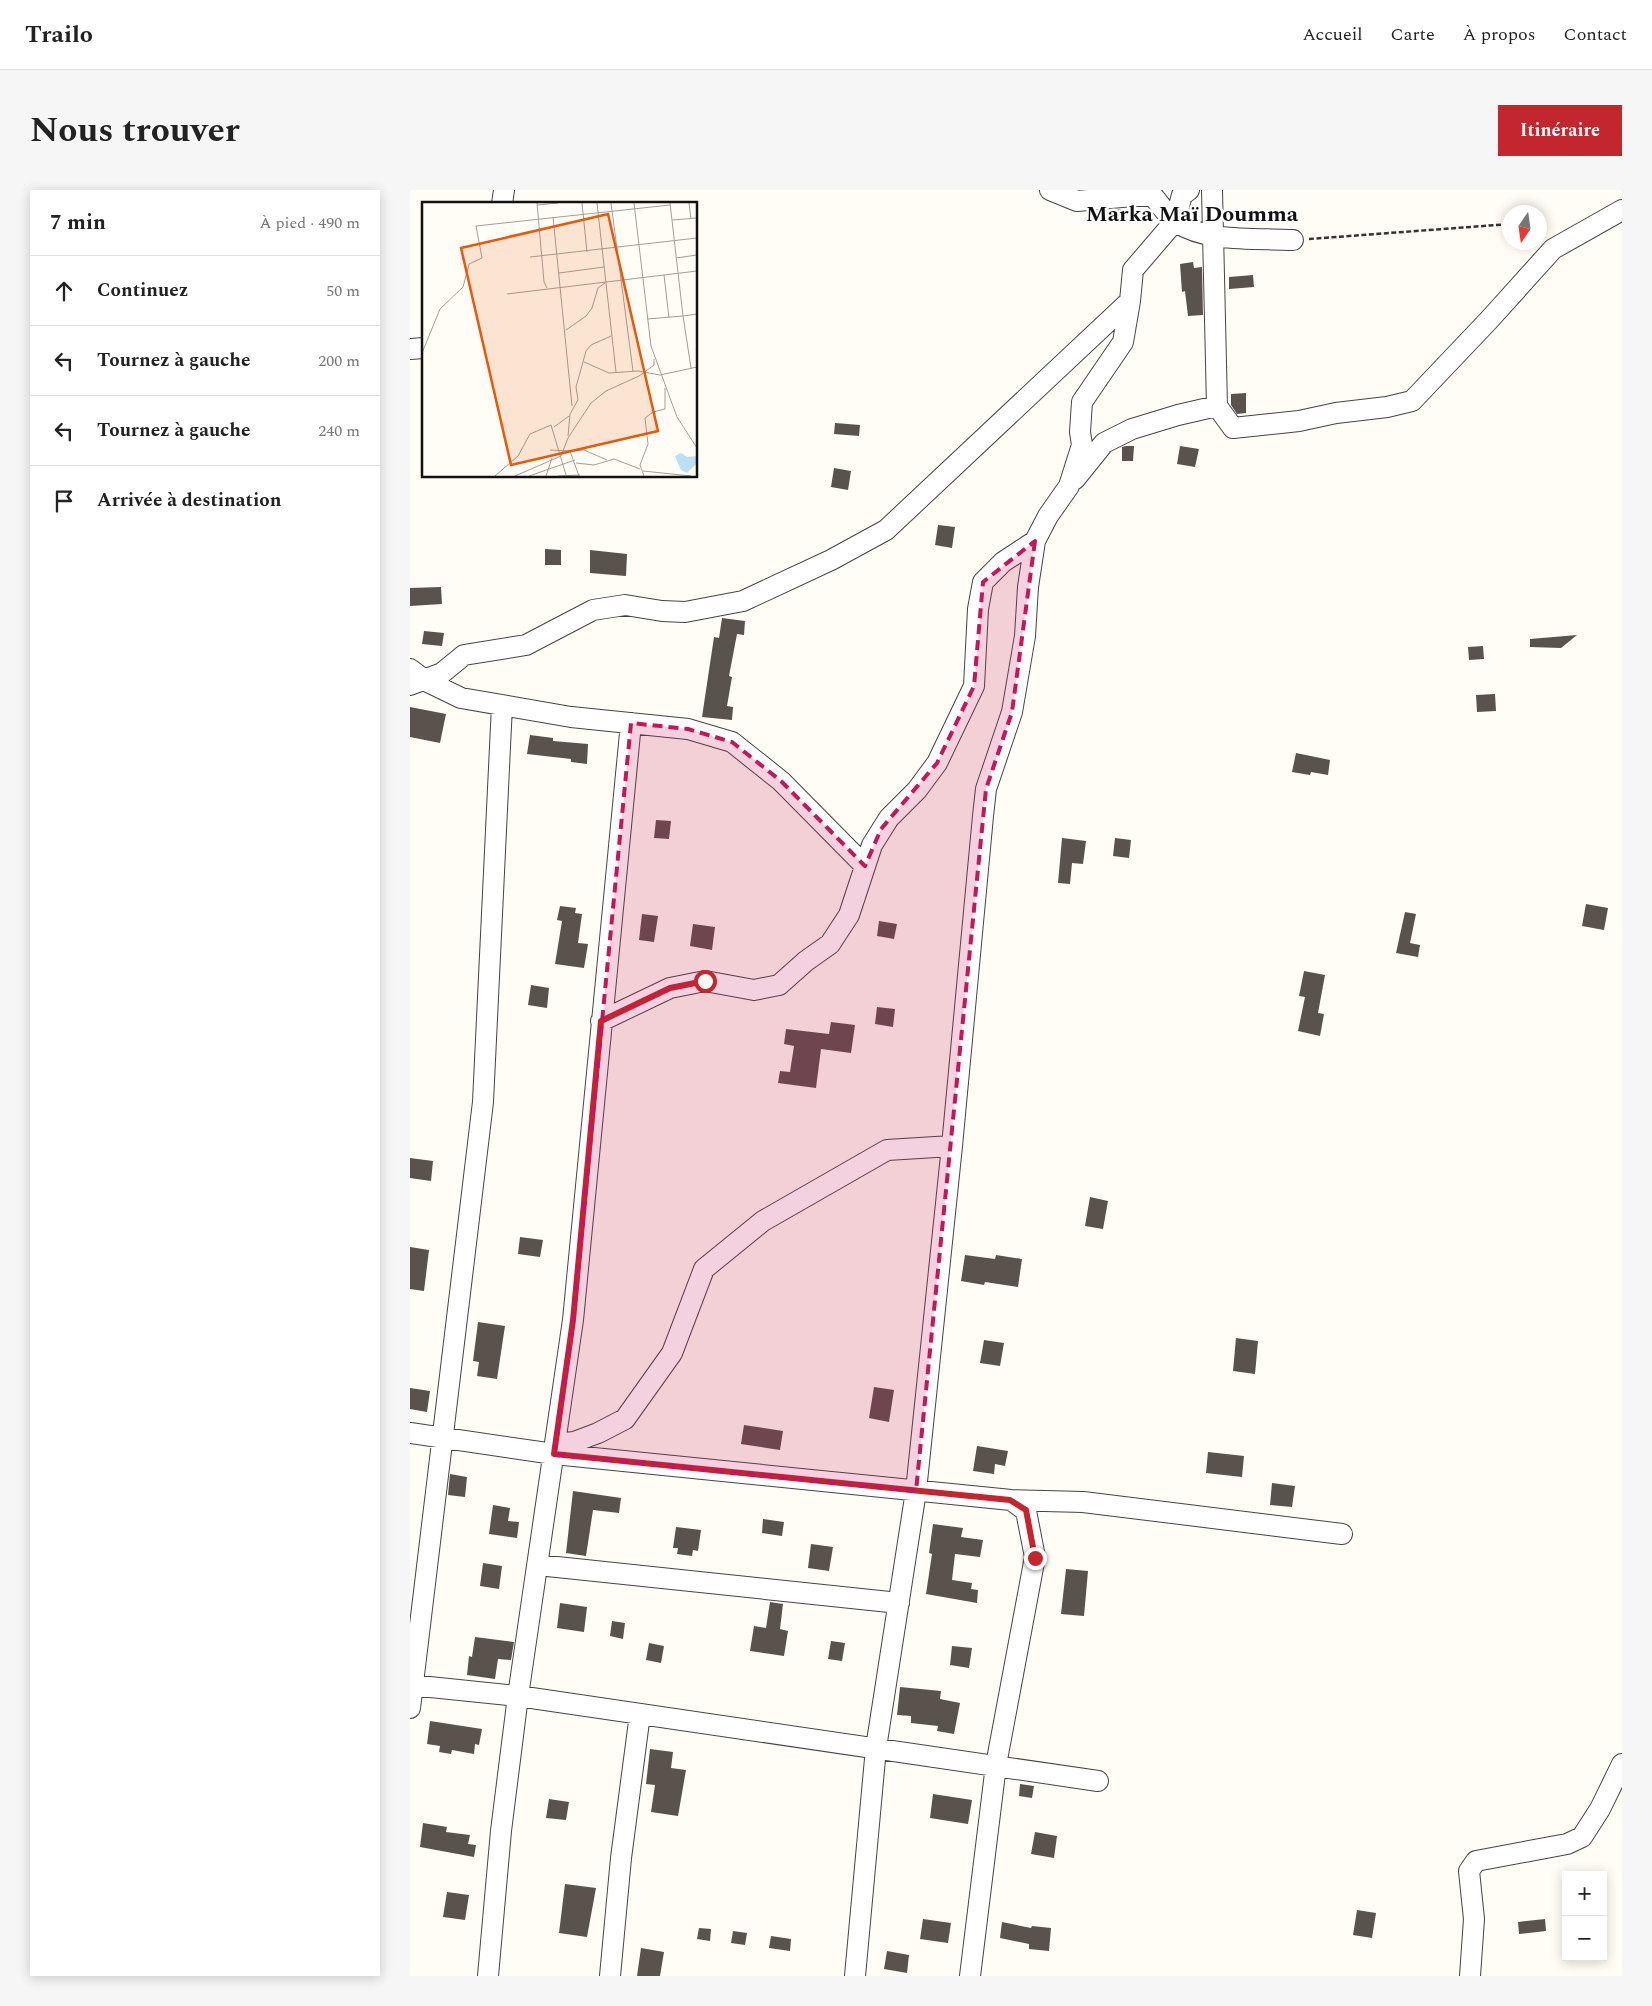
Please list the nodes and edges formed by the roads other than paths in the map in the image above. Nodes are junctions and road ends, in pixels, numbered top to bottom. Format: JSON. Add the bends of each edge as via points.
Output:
{"nodes":[{"id":1,"x":1050,"y":190,"type":"edge"},
{"id":2,"x":1188,"y":190,"type":"edge"},
{"id":3,"x":1212,"y":190,"type":"edge"},
{"id":4,"x":1131,"y":193,"type":"edge"},
{"id":5,"x":1622,"y":210,"type":"edge"},
{"id":6,"x":1174,"y":221,"type":"junction"},
{"id":7,"x":1214,"y":236,"type":"junction"},
{"id":8,"x":1292,"y":240,"type":"road end"},
{"id":9,"x":1130,"y":301,"type":"junction"},
{"id":10,"x":1217,"y":406,"type":"junction"},
{"id":11,"x":1069,"y":486,"type":"junction"},
{"id":12,"x":1035,"y":541,"type":"junction"},
{"id":13,"x":410,"y":669,"type":"edge"},
{"id":14,"x":418,"y":683,"type":"edge"},
{"id":15,"x":502,"y":705,"type":"junction"},
{"id":16,"x":631,"y":723,"type":"junction"},
{"id":17,"x":865,"y":866,"type":"junction"},
{"id":18,"x":601,"y":1021,"type":"junction"},
{"id":19,"x":952,"y":1146,"type":"junction"},
{"id":20,"x":410,"y":1433,"type":"edge"},
{"id":21,"x":443,"y":1437,"type":"junction"},
{"id":22,"x":555,"y":1449,"type":"junction"},
{"id":23,"x":916,"y":1491,"type":"junction"},
{"id":24,"x":1010,"y":1500,"type":"junction"},
{"id":25,"x":1342,"y":1534,"type":"dead end"},
{"id":26,"x":538,"y":1565,"type":"junction"},
{"id":27,"x":899,"y":1603,"type":"junction"},
{"id":28,"x":411,"y":1685,"type":"edge"},
{"id":29,"x":518,"y":1696,"type":"junction"},
{"id":30,"x":410,"y":1708,"type":"edge"},
{"id":31,"x":640,"y":1714,"type":"junction"},
{"id":32,"x":876,"y":1748,"type":"junction"},
{"id":33,"x":1622,"y":1764,"type":"edge"},
{"id":34,"x":996,"y":1765,"type":"junction"},
{"id":35,"x":1098,"y":1781,"type":"dead end"},
{"id":36,"x":488,"y":1976,"type":"edge"},
{"id":37,"x":610,"y":1976,"type":"edge"},
{"id":38,"x":855,"y":1976,"type":"edge"},
{"id":39,"x":970,"y":1976,"type":"edge"},
{"id":40,"x":1470,"y":1976,"type":"edge"}],
"edges":[{"from":1,"to":4,"type":"street","via":[[1077,201]]},
{"from":2,"to":6,"type":"street","via":[[1182,195]]},
{"from":3,"to":7,"type":"street"},
{"from":4,"to":6,"type":"street","via":[[1153,196]]},
{"from":5,"to":10,"type":"street","via":[[1553,249],[1412,401],[1299,421],[1234,428]]},
{"from":6,"to":7,"type":"street","via":[[1190,230]]},
{"from":6,"to":9,"type":"street","via":[[1133,270]]},
{"from":7,"to":8,"type":"street"},
{"from":7,"to":10,"type":"street"},
{"from":9,"to":11,"type":"street","via":[[1123,342],[1082,402],[1082,445]]},
{"from":9,"to":14,"type":"street","via":[[886,530],[855,547],[742,600],[685,612],[662,612],[625,605],[593,610],[526,645],[464,655],[442,673]]},
{"from":10,"to":11,"type":"street","via":[[1132,429],[1104,443]]},
{"from":11,"to":12,"type":"street"},
{"from":12,"to":17,"type":"street","via":[[1003,562],[983,582],[978,609],[974,686],[937,763],[881,829]]},
{"from":12,"to":19,"type":"street","via":[[1028,587],[1026,636],[1012,712],[986,789]]},
{"from":13,"to":14,"type":"street"},
{"from":14,"to":15,"type":"street","via":[[461,698]]},
{"from":15,"to":16,"type":"street"},
{"from":15,"to":21,"type":"street","via":[[483,1102]]},
{"from":16,"to":17,"type":"street","via":[[688,729],[732,742],[781,781]]},
{"from":16,"to":18,"type":"street"},
{"from":17,"to":18,"type":"street","via":[[849,915],[830,944],[779,985],[754,990],[705,981],[670,988]]},
{"from":18,"to":22,"type":"street","via":[[573,1320]]},
{"from":19,"to":22,"type":"street","via":[[887,1150],[763,1220],[704,1269],[672,1353],[625,1419]]},
{"from":19,"to":23,"type":"street"},
{"from":20,"to":21,"type":"street"},
{"from":21,"to":22,"type":"street"},
{"from":21,"to":28,"type":"street"},
{"from":22,"to":23,"type":"street"},
{"from":22,"to":26,"type":"street"},
{"from":23,"to":24,"type":"street"},
{"from":23,"to":27,"type":"street"},
{"from":24,"to":25,"type":"street","via":[[1083,1502]]},
{"from":24,"to":34,"type":"street","via":[[1026,1510],[1035,1558]]},
{"from":26,"to":27,"type":"street"},
{"from":26,"to":29,"type":"street"},
{"from":27,"to":32,"type":"street"},
{"from":28,"to":29,"type":"street"},
{"from":28,"to":30,"type":"street"},
{"from":29,"to":31,"type":"street"},
{"from":29,"to":36,"type":"street","via":[[501,1831]]},
{"from":31,"to":32,"type":"street"},
{"from":31,"to":37,"type":"street"},
{"from":32,"to":34,"type":"street"},
{"from":32,"to":38,"type":"street"},
{"from":33,"to":40,"type":"street","via":[[1582,1838],[1567,1844],[1476,1861],[1472,1866],[1469,1871],[1474,1919]]},
{"from":34,"to":35,"type":"street"},
{"from":34,"to":39,"type":"street"}]}
